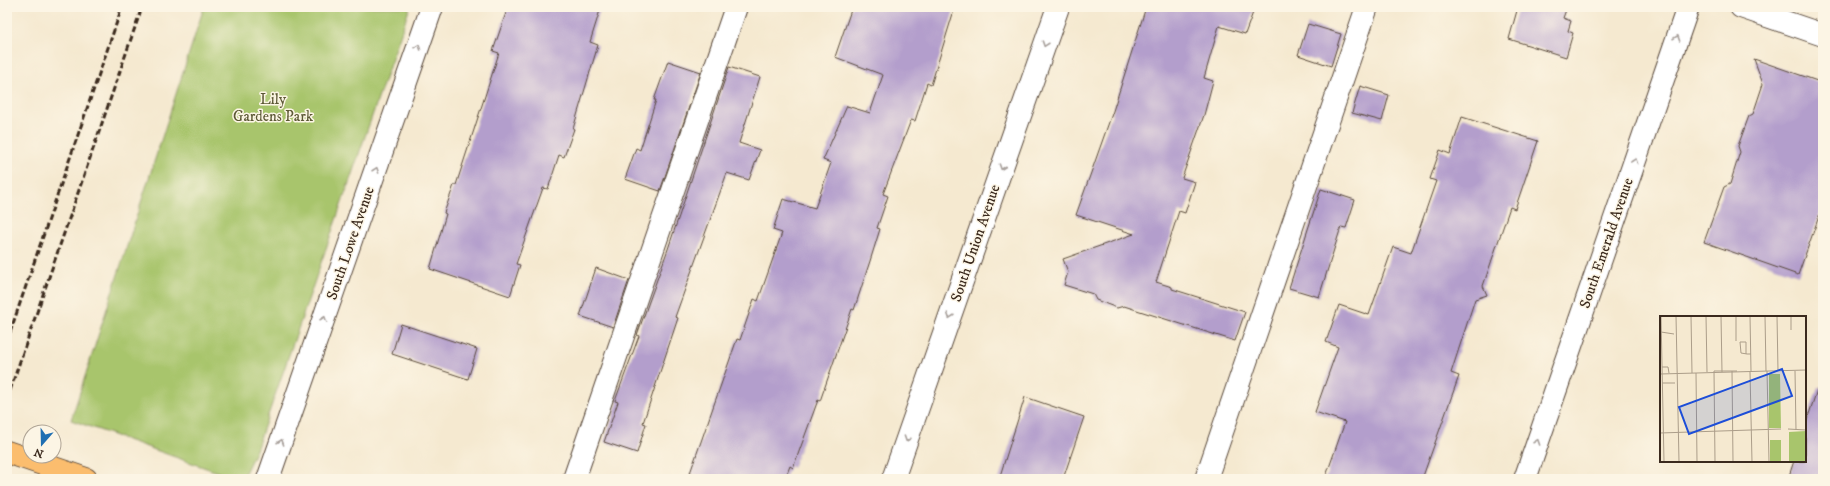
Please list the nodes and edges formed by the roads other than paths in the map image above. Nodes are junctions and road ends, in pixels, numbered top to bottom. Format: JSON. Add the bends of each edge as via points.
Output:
{"nodes":[{"id":1,"x":432,"y":7,"type":"edge"},
{"id":2,"x":736,"y":7,"type":"edge"},
{"id":3,"x":1058,"y":7,"type":"edge"},
{"id":4,"x":1367,"y":7,"type":"edge"},
{"id":5,"x":1688,"y":7,"type":"edge"},
{"id":6,"x":1741,"y":7,"type":"edge"},
{"id":7,"x":1823,"y":35,"type":"edge"},
{"id":8,"x":7,"y":452,"type":"edge"},
{"id":9,"x":78,"y":478,"type":"edge"},
{"id":10,"x":268,"y":479,"type":"edge"},
{"id":11,"x":574,"y":479,"type":"edge"},
{"id":12,"x":893,"y":479,"type":"edge"},
{"id":13,"x":1206,"y":479,"type":"edge"},
{"id":14,"x":1525,"y":479,"type":"edge"}],
"edges":[{"from":10,"to":1,"type":"street","name":"South Lowe Avenue","one_way":true},
{"from":2,"to":11,"type":"street"},
{"from":3,"to":12,"type":"street","name":"South Union Avenue","one_way":true},
{"from":4,"to":13,"type":"street"},
{"from":14,"to":5,"type":"street","name":"South Emerald Avenue","one_way":true},
{"from":6,"to":7,"type":"street"},
{"from":8,"to":9,"type":"main road"}]}
